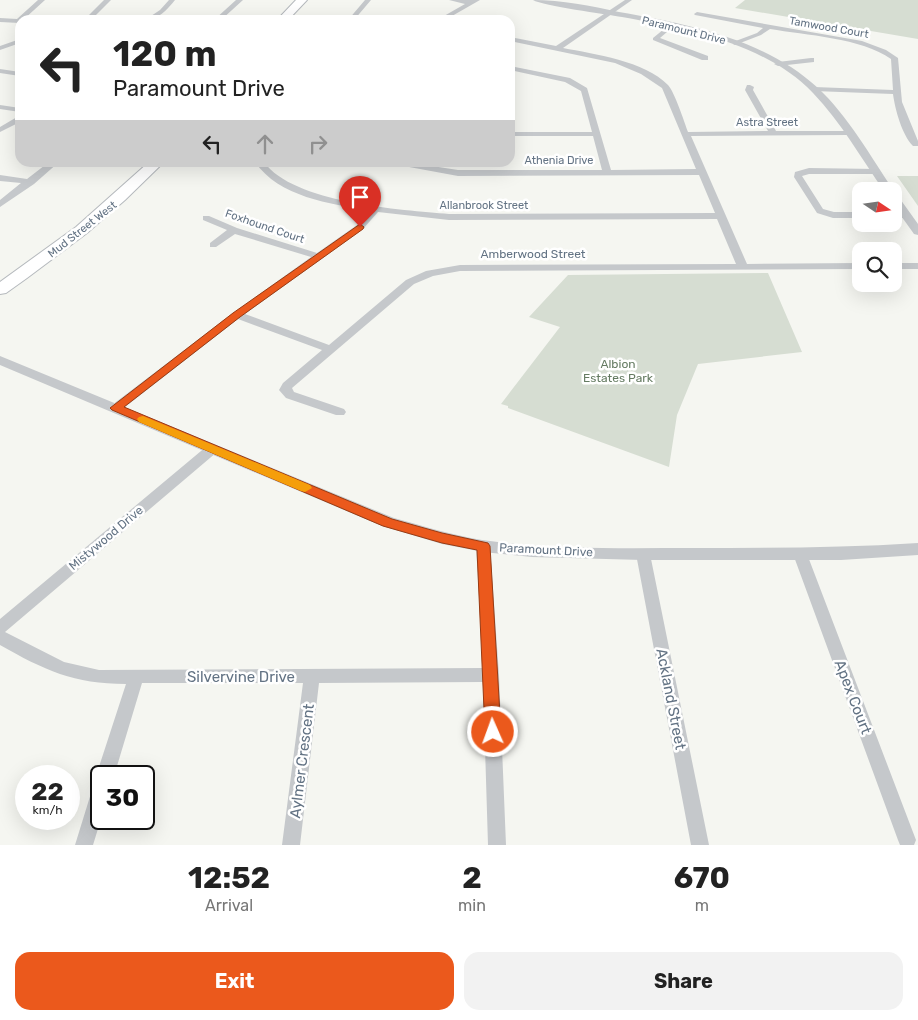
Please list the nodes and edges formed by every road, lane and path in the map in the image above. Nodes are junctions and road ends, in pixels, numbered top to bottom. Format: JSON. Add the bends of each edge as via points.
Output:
{"nodes":[{"id":1,"x":42,"y":0,"type":"edge"},
{"id":2,"x":108,"y":0,"type":"edge"},
{"id":3,"x":172,"y":0,"type":"edge"},
{"id":4,"x":240,"y":0,"type":"edge"},
{"id":5,"x":368,"y":0,"type":"edge"},
{"id":6,"x":452,"y":0,"type":"edge"},
{"id":7,"x":537,"y":0,"type":"edge"},
{"id":8,"x":619,"y":0,"type":"edge"},
{"id":9,"x":628,"y":1,"type":"edge"},
{"id":10,"x":306,"y":2,"type":"edge"},
{"id":11,"x":474,"y":2,"type":"edge"},
{"id":12,"x":610,"y":13,"type":"junction"},
{"id":13,"x":697,"y":14,"type":"dead end"},
{"id":14,"x":26,"y":15,"type":"edge"},
{"id":15,"x":92,"y":15,"type":"edge"},
{"id":16,"x":156,"y":15,"type":"edge"},
{"id":17,"x":223,"y":15,"type":"edge"},
{"id":18,"x":289,"y":15,"type":"edge"},
{"id":19,"x":299,"y":15,"type":"edge"},
{"id":20,"x":355,"y":15,"type":"edge"},
{"id":21,"x":449,"y":15,"type":"edge"},
{"id":22,"x":0,"y":20,"type":"edge"},
{"id":23,"x":15,"y":21,"type":"edge"},
{"id":24,"x":672,"y":26,"type":"junction"},
{"id":25,"x":768,"y":27,"type":"junction"},
{"id":26,"x":515,"y":41,"type":"edge"},
{"id":27,"x":734,"y":43,"type":"junction"},
{"id":28,"x":15,"y":44,"type":"edge"},
{"id":29,"x":0,"y":48,"type":"edge"},
{"id":30,"x":558,"y":48,"type":"junction"},
{"id":31,"x":705,"y":58,"type":"dead end"},
{"id":32,"x":811,"y":60,"type":"dead end"},
{"id":33,"x":778,"y":64,"type":"junction"},
{"id":34,"x":515,"y":69,"type":"edge"},
{"id":35,"x":521,"y":70,"type":"junction"},
{"id":36,"x":0,"y":71,"type":"edge"},
{"id":37,"x":15,"y":73,"type":"edge"},
{"id":38,"x":515,"y":75,"type":"edge"},
{"id":39,"x":750,"y":87,"type":"dead end"},
{"id":40,"x":814,"y":89,"type":"junction"},
{"id":41,"x":896,"y":92,"type":"junction"},
{"id":42,"x":0,"y":107,"type":"edge"},
{"id":43,"x":15,"y":109,"type":"edge"},
{"id":44,"x":15,"y":122,"type":"edge"},
{"id":45,"x":1,"y":130,"type":"edge"},
{"id":46,"x":773,"y":133,"type":"junction"},
{"id":47,"x":848,"y":133,"type":"junction"},
{"id":48,"x":515,"y":134,"type":"edge"},
{"id":49,"x":596,"y":134,"type":"junction"},
{"id":50,"x":686,"y":134,"type":"junction"},
{"id":51,"x":916,"y":144,"type":"dead end"},
{"id":52,"x":49,"y":167,"type":"edge"},
{"id":53,"x":135,"y":167,"type":"edge"},
{"id":54,"x":152,"y":167,"type":"edge"},
{"id":55,"x":263,"y":167,"type":"edge"},
{"id":56,"x":419,"y":167,"type":"edge"},
{"id":57,"x":874,"y":171,"type":"junction"},
{"id":58,"x":607,"y":172,"type":"junction"},
{"id":59,"x":703,"y":172,"type":"junction"},
{"id":60,"x":0,"y":178,"type":"edge"},
{"id":61,"x":31,"y":182,"type":"junction"},
{"id":62,"x":882,"y":182,"type":"edge"},
{"id":63,"x":0,"y":204,"type":"edge"},
{"id":64,"x":376,"y":208,"type":"junction"},
{"id":65,"x":902,"y":209,"type":"edge"},
{"id":66,"x":852,"y":215,"type":"edge"},
{"id":67,"x":902,"y":215,"type":"edge"},
{"id":68,"x":906,"y":215,"type":"junction"},
{"id":69,"x":721,"y":216,"type":"junction"},
{"id":70,"x":206,"y":218,"type":"dead end"},
{"id":71,"x":234,"y":230,"type":"junction"},
{"id":72,"x":918,"y":232,"type":"edge"},
{"id":73,"x":213,"y":245,"type":"dead end"},
{"id":74,"x":317,"y":256,"type":"junction"},
{"id":75,"x":852,"y":266,"type":"edge"},
{"id":76,"x":902,"y":266,"type":"edge"},
{"id":77,"x":918,"y":266,"type":"edge"},
{"id":78,"x":743,"y":267,"type":"junction"},
{"id":79,"x":0,"y":277,"type":"edge"},
{"id":80,"x":0,"y":289,"type":"edge"},
{"id":81,"x":237,"y":315,"type":"junction"},
{"id":82,"x":330,"y":348,"type":"junction"},
{"id":83,"x":0,"y":360,"type":"edge"},
{"id":84,"x":116,"y":408,"type":"junction"},
{"id":85,"x":340,"y":412,"type":"dead end"},
{"id":86,"x":212,"y":449,"type":"junction"},
{"id":87,"x":483,"y":546,"type":"junction"},
{"id":88,"x":918,"y":549,"type":"edge"},
{"id":89,"x":643,"y":554,"type":"junction"},
{"id":90,"x":800,"y":554,"type":"junction"},
{"id":91,"x":0,"y":628,"type":"edge"},
{"id":92,"x":0,"y":637,"type":"edge"},
{"id":93,"x":491,"y":675,"type":"junction"},
{"id":94,"x":312,"y":677,"type":"junction"},
{"id":95,"x":136,"y":678,"type":"junction"},
{"id":96,"x":108,"y":765,"type":"edge"},
{"id":97,"x":90,"y":826,"type":"edge"},
{"id":98,"x":907,"y":840,"type":"dead end"},
{"id":99,"x":84,"y":845,"type":"edge"},
{"id":100,"x":291,"y":845,"type":"edge"},
{"id":101,"x":497,"y":845,"type":"edge"},
{"id":102,"x":700,"y":845,"type":"edge"}],
"edges":[{"from":1,"to":14,"type":"street"},
{"from":2,"to":15,"type":"street"},
{"from":3,"to":16,"type":"street"},
{"from":4,"to":17,"type":"street"},
{"from":5,"to":20,"type":"street"},
{"from":6,"to":11,"type":"street"},
{"from":7,"to":12,"type":"street","name":"Paramount Drive"},
{"from":8,"to":9,"type":"street"},
{"from":9,"to":12,"type":"street"},
{"from":10,"to":18,"type":"main road"},
{"from":10,"to":19,"type":"main road"},
{"from":11,"to":21,"type":"street"},
{"from":12,"to":24,"type":"street","name":"Paramount Drive"},
{"from":12,"to":30,"type":"street"},
{"from":13,"to":25,"type":"street","name":"Tamwood Court"},
{"from":22,"to":23,"type":"street"},
{"from":24,"to":27,"type":"street","name":"Paramount Drive"},
{"from":24,"to":31,"type":"street","via":[[655,39]]},
{"from":25,"to":27,"type":"street","via":[[759,34]]},
{"from":25,"to":41,"type":"street","name":"Tamwood Court","via":[[858,42],[884,51],[894,58]]},
{"from":26,"to":30,"type":"street"},
{"from":27,"to":33,"type":"street","name":"Paramount Drive"},
{"from":28,"to":29,"type":"street"},
{"from":30,"to":50,"type":"street","via":[[617,61],[652,76],[668,91]]},
{"from":32,"to":33,"type":"street"},
{"from":33,"to":40,"type":"street","name":"Paramount Drive"},
{"from":34,"to":35,"type":"street"},
{"from":35,"to":38,"type":"street"},
{"from":35,"to":49,"type":"street","via":[[567,80],[581,87],[585,91]]},
{"from":36,"to":37,"type":"street"},
{"from":39,"to":46,"type":"street"},
{"from":40,"to":41,"type":"street"},
{"from":40,"to":47,"type":"street","name":"Paramount Drive"},
{"from":41,"to":51,"type":"street","name":"Tamwood Court"},
{"from":42,"to":43,"type":"street"},
{"from":44,"to":45,"type":"street"},
{"from":46,"to":47,"type":"street","name":"Astra Street"},
{"from":46,"to":50,"type":"street","name":"Astra Street"},
{"from":47,"to":57,"type":"street","name":"Paramount Drive"},
{"from":48,"to":49,"type":"street"},
{"from":49,"to":58,"type":"street"},
{"from":50,"to":59,"type":"street"},
{"from":52,"to":61,"type":"street"},
{"from":53,"to":79,"type":"main road","name":"Mud Street West","via":[[67,229]]},
{"from":54,"to":80,"type":"main road","name":"Mud Street West","via":[[81,232]]},
{"from":55,"to":64,"type":"street","name":"Allanbrook Street","via":[[269,175],[296,190],[320,198]]},
{"from":56,"to":58,"type":"street","name":"Athenia Drive","via":[[458,173]]},
{"from":57,"to":62,"type":"street","name":"Paramount Drive"},
{"from":57,"to":66,"type":"street","via":[[809,171],[798,174],[820,211]]},
{"from":58,"to":59,"type":"street","name":"Athenia Drive"},
{"from":59,"to":69,"type":"street"},
{"from":60,"to":61,"type":"street"},
{"from":61,"to":63,"type":"street"},
{"from":64,"to":69,"type":"street","name":"Allanbrook Street","via":[[448,217]]},
{"from":64,"to":74,"type":"street","via":[[360,227]]},
{"from":65,"to":68,"type":"street"},
{"from":67,"to":68,"type":"street"},
{"from":68,"to":72,"type":"street"},
{"from":69,"to":78,"type":"street"},
{"from":70,"to":71,"type":"street","name":"Foxhound Court"},
{"from":71,"to":73,"type":"street"},
{"from":71,"to":74,"type":"street","name":"Foxhound Court"},
{"from":74,"to":81,"type":"street"},
{"from":75,"to":78,"type":"street","name":"Amberwood Street"},
{"from":76,"to":77,"type":"street"},
{"from":78,"to":82,"type":"street","name":"Amberwood Street","via":[[447,269],[410,282]]},
{"from":81,"to":82,"type":"street"},
{"from":81,"to":84,"type":"street"},
{"from":82,"to":85,"type":"street","name":"Amberwood Street","via":[[285,390],[290,395]]},
{"from":83,"to":84,"type":"street","name":"Paramount Drive"},
{"from":84,"to":86,"type":"street","name":"Paramount Drive"},
{"from":86,"to":87,"type":"street","name":"Paramount Drive","via":[[388,522]]},
{"from":86,"to":91,"type":"street","name":"Mistywood Drive"},
{"from":87,"to":89,"type":"street","name":"Paramount Drive","via":[[532,551]]},
{"from":87,"to":93,"type":"street"},
{"from":88,"to":90,"type":"street","name":"Paramount Drive"},
{"from":89,"to":90,"type":"street","name":"Paramount Drive"},
{"from":89,"to":102,"type":"street","name":"Ackland Street"},
{"from":90,"to":98,"type":"street","name":"Apex Court"},
{"from":92,"to":95,"type":"street","name":"Silvervine Drive","via":[[47,664],[78,674]]},
{"from":93,"to":94,"type":"street","name":"Silvervine Drive"},
{"from":93,"to":101,"type":"street"},
{"from":94,"to":95,"type":"street","name":"Silvervine Drive"},
{"from":94,"to":100,"type":"street","name":"Aylmer Crescent"},
{"from":95,"to":96,"type":"street"},
{"from":97,"to":99,"type":"street"}]}
